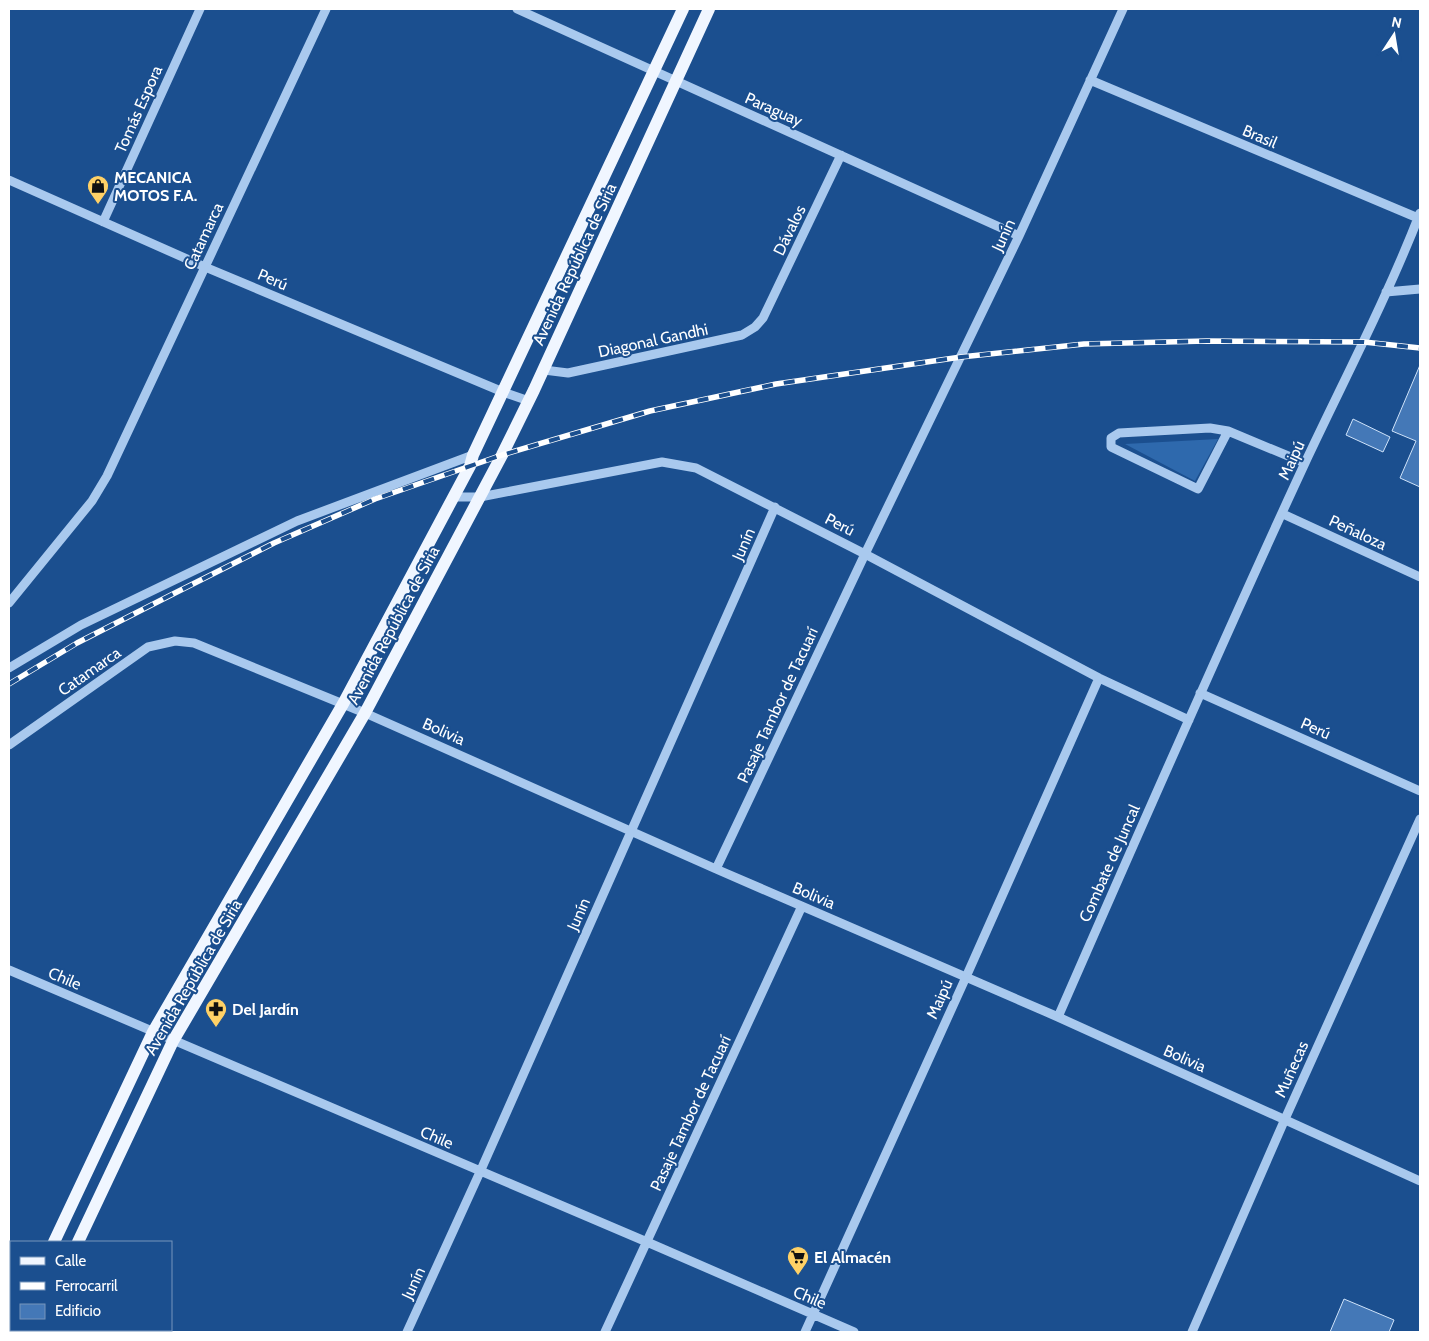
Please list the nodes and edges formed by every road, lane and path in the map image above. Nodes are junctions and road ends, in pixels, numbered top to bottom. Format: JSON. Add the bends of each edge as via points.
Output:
{"nodes":[{"id":1,"x":200,"y":9,"type":"edge"},
{"id":2,"x":326,"y":9,"type":"edge"},
{"id":3,"x":518,"y":9,"type":"edge"},
{"id":4,"x":683,"y":9,"type":"edge"},
{"id":5,"x":710,"y":9,"type":"edge"},
{"id":6,"x":1123,"y":9,"type":"edge"},
{"id":7,"x":653,"y":72,"type":"junction"},
{"id":8,"x":1090,"y":80,"type":"junction"},
{"id":9,"x":676,"y":81,"type":"junction"},
{"id":10,"x":841,"y":155,"type":"junction"},
{"id":11,"x":9,"y":180,"type":"edge"},
{"id":12,"x":1419,"y":216,"type":"edge"},
{"id":13,"x":103,"y":222,"type":"junction"},
{"id":14,"x":1019,"y":236,"type":"junction"},
{"id":15,"x":205,"y":267,"type":"junction"},
{"id":16,"x":1420,"y":289,"type":"edge"},
{"id":17,"x":1386,"y":292,"type":"junction"},
{"id":18,"x":763,"y":318,"type":"joint"},
{"id":19,"x":544,"y":370,"type":"junction"},
{"id":20,"x":503,"y":392,"type":"junction"},
{"id":21,"x":529,"y":401,"type":"junction"},
{"id":22,"x":1228,"y":431,"type":"junction"},
{"id":23,"x":473,"y":455,"type":"junction"},
{"id":24,"x":1305,"y":463,"type":"junction"},
{"id":25,"x":453,"y":497,"type":"junction"},
{"id":26,"x":480,"y":497,"type":"junction"},
{"id":27,"x":775,"y":507,"type":"junction"},
{"id":28,"x":1283,"y":514,"type":"junction"},
{"id":29,"x":865,"y":554,"type":"junction"},
{"id":30,"x":1420,"y":577,"type":"edge"},
{"id":31,"x":9,"y":603,"type":"edge"},
{"id":32,"x":194,"y":643,"type":"joint"},
{"id":33,"x":9,"y":668,"type":"edge"},
{"id":34,"x":1099,"y":678,"type":"junction"},
{"id":35,"x":1200,"y":693,"type":"junction"},
{"id":36,"x":343,"y":704,"type":"junction"},
{"id":37,"x":365,"y":713,"type":"junction"},
{"id":38,"x":1189,"y":720,"type":"junction"},
{"id":39,"x":9,"y":745,"type":"edge"},
{"id":40,"x":1420,"y":791,"type":"edge"},
{"id":41,"x":1420,"y":818,"type":"edge"},
{"id":42,"x":631,"y":831,"type":"junction"},
{"id":43,"x":716,"y":869,"type":"junction"},
{"id":44,"x":802,"y":906,"type":"junction"},
{"id":45,"x":9,"y":970,"type":"edge"},
{"id":46,"x":966,"y":977,"type":"junction"},
{"id":47,"x":1058,"y":1017,"type":"junction"},
{"id":48,"x":153,"y":1032,"type":"junction"},
{"id":49,"x":173,"y":1041,"type":"junction"},
{"id":50,"x":1285,"y":1119,"type":"junction"},
{"id":51,"x":480,"y":1172,"type":"junction"},
{"id":52,"x":1420,"y":1181,"type":"edge"},
{"id":53,"x":54,"y":1241,"type":"edge"},
{"id":54,"x":78,"y":1241,"type":"edge"},
{"id":55,"x":646,"y":1242,"type":"junction"},
{"id":56,"x":812,"y":1315,"type":"junction"},
{"id":57,"x":407,"y":1332,"type":"edge"},
{"id":58,"x":605,"y":1332,"type":"edge"},
{"id":59,"x":804,"y":1332,"type":"edge"},
{"id":60,"x":854,"y":1332,"type":"edge"},
{"id":61,"x":1192,"y":1332,"type":"edge"}],
"edges":[{"from":1,"to":13,"type":"street","name":"Tomás Espora"},
{"from":2,"to":15,"type":"street","name":"Catamarca"},
{"from":3,"to":7,"type":"street","name":"Paraguay"},
{"from":4,"to":7,"type":"main road","name":"Avenida República de Siria"},
{"from":5,"to":9,"type":"main road","name":"Avenida República de Siria"},
{"from":6,"to":8,"type":"street","name":"Junín"},
{"from":7,"to":9,"type":"street","name":"Paraguay"},
{"from":7,"to":20,"type":"main road","name":"Avenida República de Siria"},
{"from":8,"to":12,"type":"street","name":"Brasil"},
{"from":8,"to":14,"type":"street","name":"Junín"},
{"from":9,"to":10,"type":"street","name":"Paraguay"},
{"from":9,"to":19,"type":"main road","name":"Avenida República de Siria"},
{"from":10,"to":14,"type":"street","name":"Paraguay"},
{"from":10,"to":18,"type":"street","name":"Dávalos"},
{"from":11,"to":13,"type":"street","name":"Perú"},
{"from":12,"to":17,"type":"street","name":"Maipú"},
{"from":13,"to":15,"type":"street","name":"Perú"},
{"from":14,"to":29,"type":"street","name":"Junín"},
{"from":15,"to":20,"type":"street","name":"Perú"},
{"from":15,"to":31,"type":"street","name":"Catamarca","via":[[107,476],[92,501]]},
{"from":16,"to":17,"type":"street"},
{"from":17,"to":24,"type":"street","name":"Maipú"},
{"from":18,"to":19,"type":"street","name":"Diagonal Gandhi","via":[[742,336],[568,373]]},
{"from":19,"to":21,"type":"main road","name":"Avenida República de Siria"},
{"from":20,"to":21,"type":"street","name":"Perú"},
{"from":20,"to":23,"type":"main road","name":"Avenida República de Siria"},
{"from":21,"to":26,"type":"main road","name":"Avenida República de Siria"},
{"from":22,"to":22,"type":"street","via":[[1210,428],[1119,434],[1111,438],[1111,447],[1198,489]]},
{"from":22,"to":24,"type":"street"},
{"from":23,"to":25,"type":"main road","name":"Avenida República de Siria"},
{"from":23,"to":33,"type":"street","via":[[297,521],[81,625]]},
{"from":24,"to":28,"type":"street","name":"Maipú"},
{"from":25,"to":26,"type":"street","name":"Perú"},
{"from":25,"to":36,"type":"main road","name":"Avenida República de Siria"},
{"from":26,"to":27,"type":"street","name":"Perú","via":[[662,462],[696,468]]},
{"from":26,"to":37,"type":"main road","name":"Avenida República de Siria"},
{"from":27,"to":29,"type":"street","name":"Perú"},
{"from":27,"to":42,"type":"street","name":"Junín"},
{"from":28,"to":30,"type":"street","name":"Peñaloza"},
{"from":28,"to":35,"type":"street","name":"Maipú"},
{"from":29,"to":34,"type":"street","name":"Perú"},
{"from":29,"to":43,"type":"street","name":"Pasaje Tambor de Tacuarí"},
{"from":32,"to":36,"type":"street","name":"Bolivia"},
{"from":32,"to":39,"type":"street","name":"Catamarca","via":[[175,641],[148,647]]},
{"from":34,"to":38,"type":"street","name":"Perú"},
{"from":34,"to":46,"type":"street","name":"Maipú"},
{"from":35,"to":38,"type":"street","name":"Maipú"},
{"from":35,"to":40,"type":"street","name":"Perú"},
{"from":36,"to":37,"type":"street","name":"Bolivia"},
{"from":36,"to":48,"type":"main road","name":"Avenida República de Siria"},
{"from":37,"to":42,"type":"street","name":"Bolivia"},
{"from":37,"to":49,"type":"main road","name":"Avenida República de Siria"},
{"from":38,"to":47,"type":"street","name":"Combate de Juncal"},
{"from":41,"to":50,"type":"street","name":"Muñecas"},
{"from":42,"to":43,"type":"street","name":"Bolivia"},
{"from":42,"to":51,"type":"street","name":"Junín"},
{"from":43,"to":44,"type":"street","name":"Bolivia"},
{"from":44,"to":46,"type":"street","name":"Bolivia"},
{"from":44,"to":55,"type":"street","name":"Pasaje Tambor de Tacuarí"},
{"from":45,"to":48,"type":"street","name":"Chile"},
{"from":46,"to":47,"type":"street","name":"Bolivia"},
{"from":46,"to":56,"type":"street","name":"Maipú"},
{"from":47,"to":50,"type":"street","name":"Bolivia"},
{"from":48,"to":49,"type":"street","name":"Chile"},
{"from":48,"to":53,"type":"main road","name":"Avenida República de Siria"},
{"from":49,"to":51,"type":"street","name":"Chile"},
{"from":49,"to":54,"type":"main road","name":"Avenida República de Siria"},
{"from":50,"to":52,"type":"street","name":"Bolivia"},
{"from":50,"to":61,"type":"street","name":"Muñecas"},
{"from":51,"to":55,"type":"street","name":"Chile"},
{"from":51,"to":57,"type":"street","name":"Junín"},
{"from":55,"to":56,"type":"street","name":"Chile"},
{"from":55,"to":58,"type":"street","name":"Pasaje Tambor de Tacuarí"},
{"from":56,"to":59,"type":"street","name":"Maipú"},
{"from":56,"to":60,"type":"street","name":"Chile"}]}
